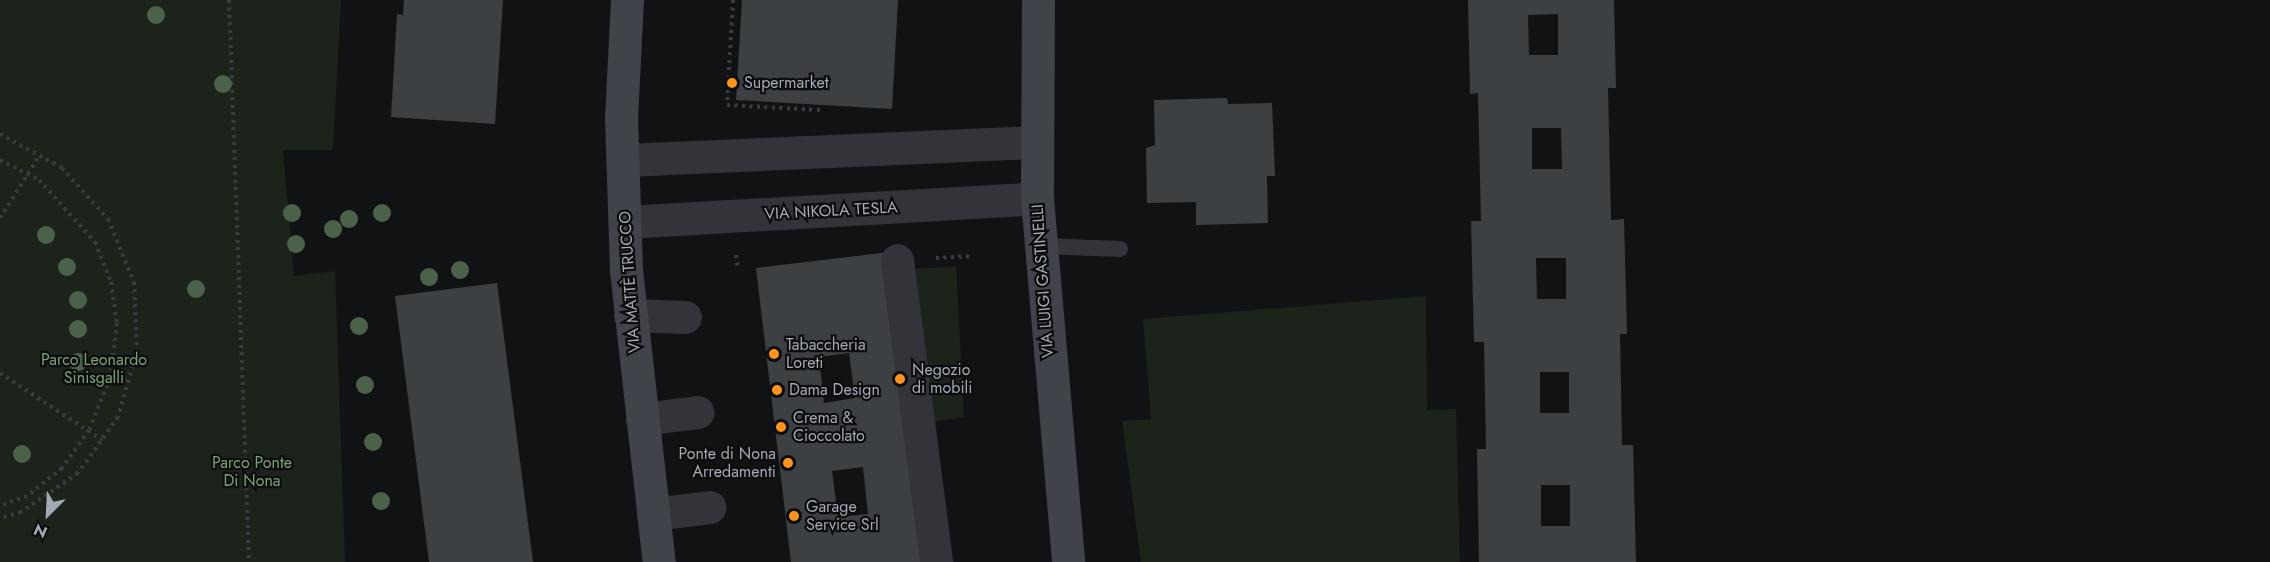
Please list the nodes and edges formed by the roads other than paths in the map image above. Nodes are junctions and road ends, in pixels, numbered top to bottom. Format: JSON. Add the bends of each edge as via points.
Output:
{"nodes":[{"id":1,"x":627,"y":0,"type":"edge"},
{"id":2,"x":1038,"y":0,"type":"edge"},
{"id":3,"x":1034,"y":142,"type":"junction"},
{"id":4,"x":624,"y":160,"type":"junction"},
{"id":5,"x":1037,"y":198,"type":"junction"},
{"id":6,"x":626,"y":222,"type":"junction"},
{"id":7,"x":1041,"y":246,"type":"junction"},
{"id":8,"x":1120,"y":249,"type":"dead end"},
{"id":9,"x":897,"y":260,"type":"dead end"},
{"id":10,"x":630,"y":315,"type":"junction"},
{"id":11,"x":685,"y":317,"type":"dead end"},
{"id":12,"x":698,"y":412,"type":"dead end"},
{"id":13,"x":642,"y":419,"type":"junction"},
{"id":14,"x":710,"y":507,"type":"dead end"},
{"id":15,"x":653,"y":514,"type":"junction"},
{"id":16,"x":659,"y":562,"type":"edge"},
{"id":17,"x":936,"y":562,"type":"edge"},
{"id":18,"x":1068,"y":562,"type":"edge"}],
"edges":[{"from":1,"to":4,"type":"street","name":"VIA MATTÈ TRUCCO"},
{"from":2,"to":3,"type":"street","name":"VIA LUIGI GASTINELLI"},
{"from":3,"to":4,"type":"street"},
{"from":3,"to":5,"type":"street","name":"VIA LUIGI GASTINELLI"},
{"from":4,"to":6,"type":"street","name":"VIA MATTÈ TRUCCO"},
{"from":5,"to":6,"type":"street","name":"VIA NIKOLA TESLA"},
{"from":5,"to":7,"type":"street","name":"VIA LUIGI GASTINELLI"},
{"from":6,"to":10,"type":"street","name":"VIA MATTÈ TRUCCO"},
{"from":7,"to":8,"type":"lane"},
{"from":7,"to":18,"type":"street","name":"VIA LUIGI GASTINELLI"},
{"from":9,"to":17,"type":"street"},
{"from":10,"to":11,"type":"street"},
{"from":10,"to":13,"type":"street","name":"VIA MATTÈ TRUCCO"},
{"from":12,"to":13,"type":"street"},
{"from":13,"to":15,"type":"street","name":"VIA MATTÈ TRUCCO"},
{"from":14,"to":15,"type":"street"},
{"from":15,"to":16,"type":"street","name":"VIA MATTÈ TRUCCO"}]}
